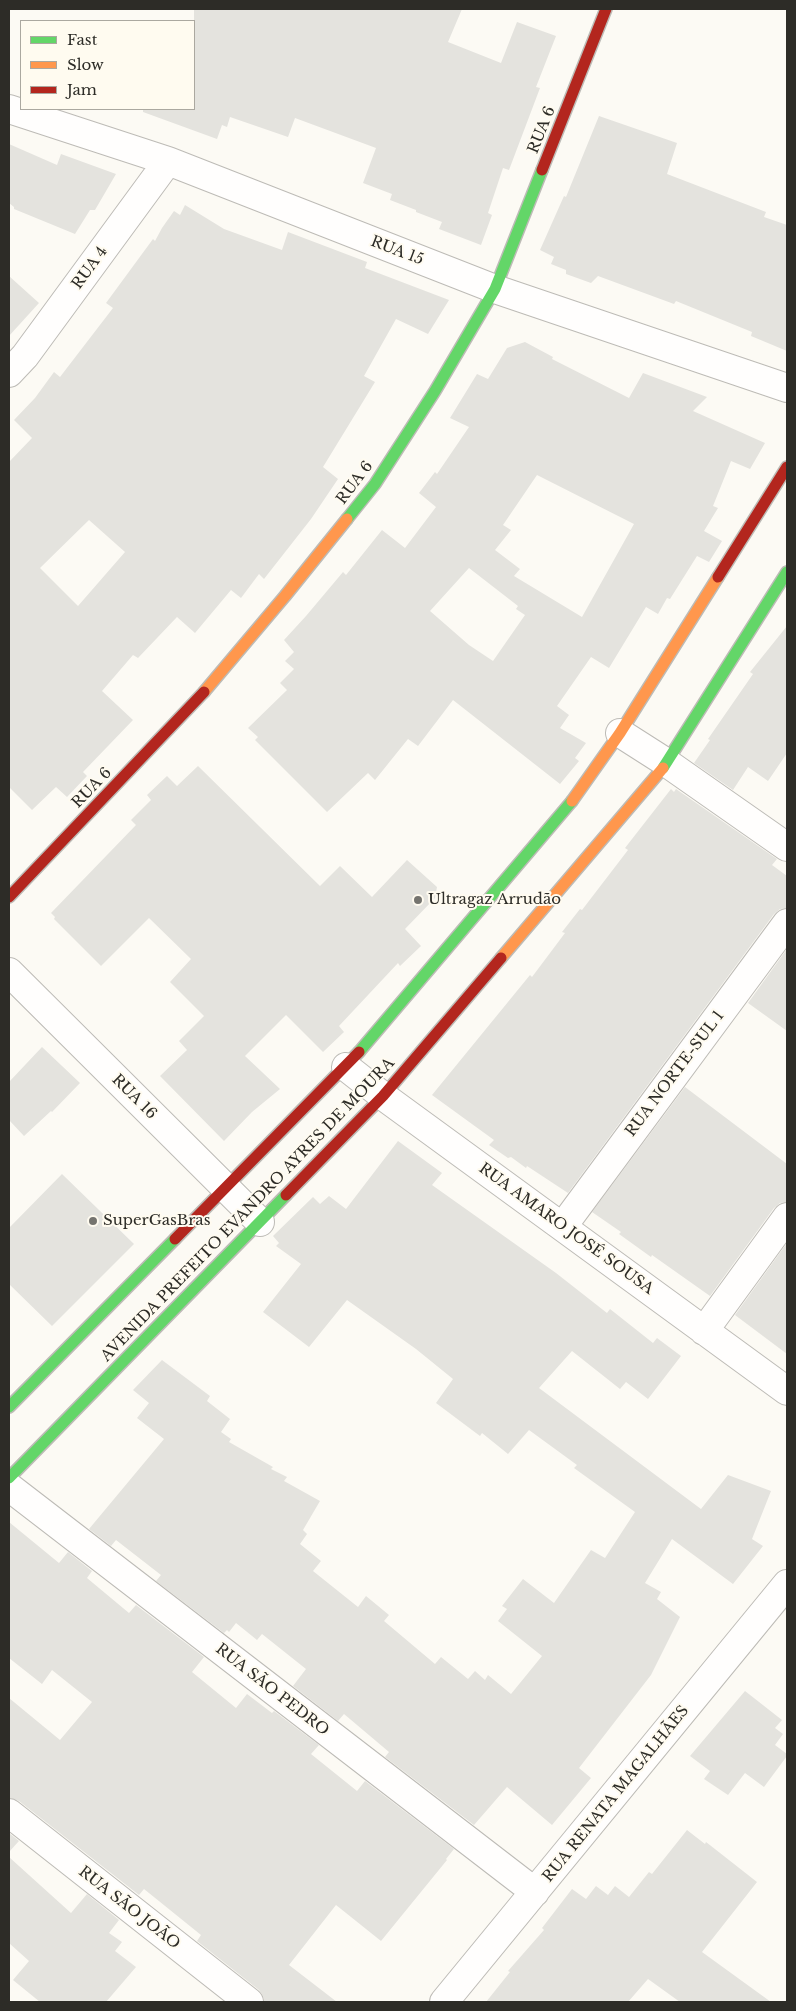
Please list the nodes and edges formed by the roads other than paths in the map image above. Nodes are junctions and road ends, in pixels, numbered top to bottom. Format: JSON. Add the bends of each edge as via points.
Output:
{"nodes":[{"id":1,"x":606,"y":9,"type":"edge"},
{"id":2,"x":9,"y":109,"type":"edge"},
{"id":3,"x":168,"y":161,"type":"junction"},
{"id":4,"x":495,"y":289,"type":"junction"},
{"id":5,"x":9,"y":373,"type":"edge"},
{"id":6,"x":787,"y":388,"type":"edge"},
{"id":7,"x":787,"y":467,"type":"edge"},
{"id":8,"x":787,"y":572,"type":"edge"},
{"id":9,"x":620,"y":733,"type":"junction"},
{"id":10,"x":667,"y":763,"type":"junction"},
{"id":11,"x":787,"y":847,"type":"edge"},
{"id":12,"x":9,"y":897,"type":"edge"},
{"id":13,"x":787,"y":923,"type":"edge"},
{"id":14,"x":9,"y":972,"type":"edge"},
{"id":15,"x":346,"y":1067,"type":"junction"},
{"id":16,"x":383,"y":1096,"type":"junction"},
{"id":17,"x":225,"y":1188,"type":"junction"},
{"id":18,"x":787,"y":1217,"type":"edge"},
{"id":19,"x":260,"y":1222,"type":"junction"},
{"id":20,"x":563,"y":1226,"type":"junction"},
{"id":21,"x":704,"y":1331,"type":"junction"},
{"id":22,"x":787,"y":1391,"type":"edge"},
{"id":23,"x":9,"y":1407,"type":"edge"},
{"id":24,"x":9,"y":1478,"type":"edge"},
{"id":25,"x":9,"y":1487,"type":"edge"},
{"id":26,"x":787,"y":1584,"type":"edge"},
{"id":27,"x":9,"y":1813,"type":"edge"},
{"id":28,"x":535,"y":1892,"type":"junction"},
{"id":29,"x":249,"y":2002,"type":"edge"},
{"id":30,"x":444,"y":2002,"type":"edge"}],
"edges":[{"from":1,"to":4,"type":"street","name":"RUA 6"},
{"from":2,"to":3,"type":"street","name":"RUA 15"},
{"from":3,"to":4,"type":"street","name":"RUA 15"},
{"from":3,"to":5,"type":"street","name":"RUA 4","via":[[25,356]]},
{"from":4,"to":6,"type":"street","name":"RUA 15"},
{"from":4,"to":12,"type":"street","name":"RUA 6","via":[[375,484],[189,709]]},
{"from":7,"to":9,"type":"street","name":"AVENIDA PREFEITO EVANDRO AYRES DE MOURA"},
{"from":8,"to":10,"type":"street","name":"AVENIDA PREFEITO EVANDRO AYRES DE MOURA"},
{"from":9,"to":10,"type":"street"},
{"from":9,"to":15,"type":"street","name":"AVENIDA PREFEITO EVANDRO AYRES DE MOURA","via":[[581,791]]},
{"from":10,"to":11,"type":"street"},
{"from":10,"to":16,"type":"street","name":"AVENIDA PREFEITO EVANDRO AYRES DE MOURA"},
{"from":13,"to":20,"type":"street","name":"RUA NORTE-SUL 1"},
{"from":14,"to":17,"type":"street","name":"RUA 16"},
{"from":15,"to":16,"type":"street","name":"RUA AMARO JOSÉ SOUSA"},
{"from":15,"to":17,"type":"street","name":"AVENIDA PREFEITO EVANDRO AYRES DE MOURA"},
{"from":16,"to":19,"type":"street","name":"AVENIDA PREFEITO EVANDRO AYRES DE MOURA"},
{"from":16,"to":20,"type":"street","name":"RUA AMARO JOSÉ SOUSA"},
{"from":17,"to":19,"type":"street","name":"RUA 16"},
{"from":17,"to":23,"type":"street","name":"AVENIDA PREFEITO EVANDRO AYRES DE MOURA"},
{"from":18,"to":21,"type":"street"},
{"from":19,"to":24,"type":"street","name":"AVENIDA PREFEITO EVANDRO AYRES DE MOURA"},
{"from":20,"to":21,"type":"street","name":"RUA AMARO JOSÉ SOUSA"},
{"from":21,"to":22,"type":"street","name":"RUA AMARO JOSÉ SOUSA"},
{"from":25,"to":28,"type":"street","name":"RUA SÃO PEDRO"},
{"from":26,"to":28,"type":"street","name":"RUA RENATA MAGALHÃES"},
{"from":27,"to":29,"type":"street","name":"RUA SÃO JOÃO"},
{"from":28,"to":30,"type":"street","name":"RUA RENATA MAGALHÃES"}]}
